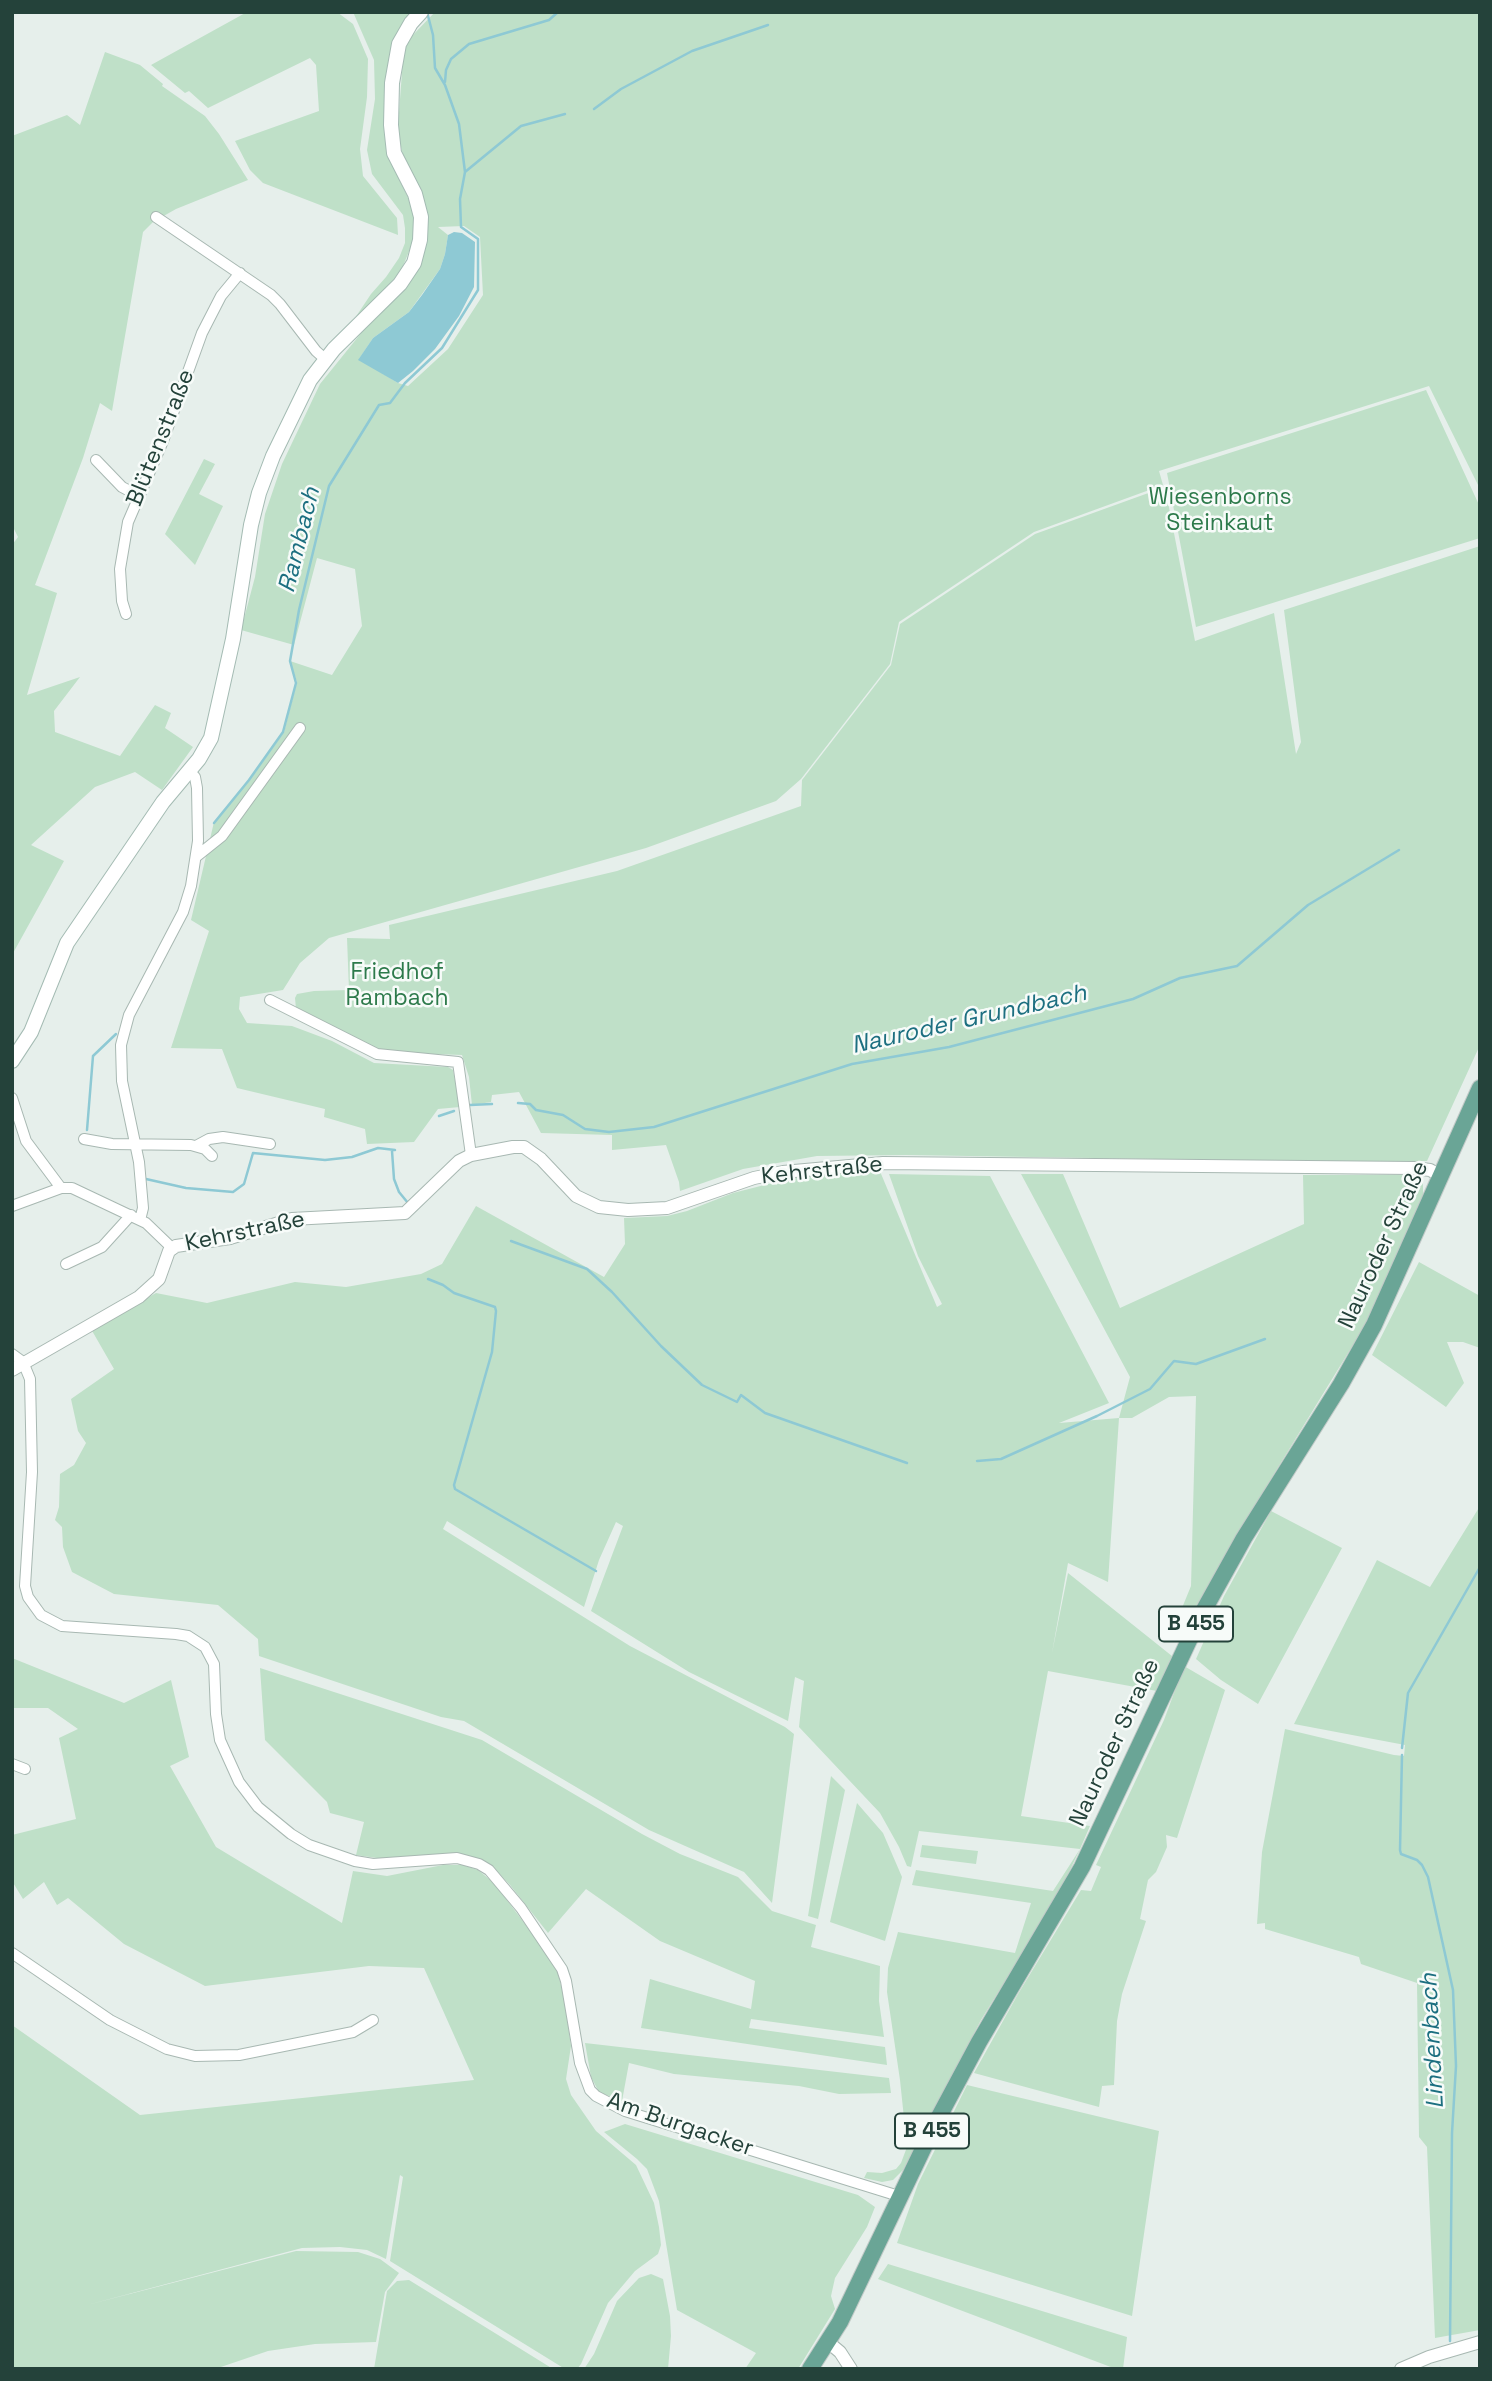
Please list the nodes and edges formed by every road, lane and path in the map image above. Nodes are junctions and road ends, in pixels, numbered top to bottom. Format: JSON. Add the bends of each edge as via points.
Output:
{"nodes":[{"id":1,"x":420,"y":13,"type":"edge"},
{"id":2,"x":156,"y":217,"type":"dead end"},
{"id":3,"x":240,"y":273,"type":"junction"},
{"id":4,"x":325,"y":359,"type":"junction"},
{"id":5,"x":96,"y":460,"type":"dead end"},
{"id":6,"x":138,"y":496,"type":"junction"},
{"id":7,"x":126,"y":614,"type":"dead end"},
{"id":8,"x":300,"y":728,"type":"dead end"},
{"id":9,"x":189,"y":771,"type":"junction"},
{"id":10,"x":197,"y":856,"type":"junction"},
{"id":11,"x":270,"y":1000,"type":"dead end"},
{"id":12,"x":12,"y":1061,"type":"edge"},
{"id":13,"x":1480,"y":1088,"type":"edge"},
{"id":14,"x":12,"y":1098,"type":"edge"},
{"id":15,"x":84,"y":1139,"type":"dead end"},
{"id":16,"x":136,"y":1143,"type":"junction"},
{"id":17,"x":270,"y":1144,"type":"dead end"},
{"id":18,"x":196,"y":1146,"type":"junction"},
{"id":19,"x":471,"y":1155,"type":"junction"},
{"id":20,"x":212,"y":1156,"type":"dead end"},
{"id":21,"x":1441,"y":1175,"type":"junction"},
{"id":22,"x":61,"y":1188,"type":"junction"},
{"id":23,"x":12,"y":1206,"type":"edge"},
{"id":24,"x":136,"y":1217,"type":"junction"},
{"id":25,"x":172,"y":1248,"type":"junction"},
{"id":26,"x":66,"y":1264,"type":"dead end"},
{"id":27,"x":16,"y":1362,"type":"edge"},
{"id":28,"x":12,"y":1765,"type":"edge"},
{"id":29,"x":25,"y":1769,"type":"dead end"},
{"id":30,"x":12,"y":1953,"type":"edge"},
{"id":31,"x":373,"y":2020,"type":"dead end"},
{"id":32,"x":901,"y":2197,"type":"junction"},
{"id":33,"x":828,"y":2342,"type":"junction"},
{"id":34,"x":1480,"y":2342,"type":"edge"},
{"id":35,"x":810,"y":2369,"type":"edge"},
{"id":36,"x":851,"y":2369,"type":"edge"},
{"id":37,"x":1401,"y":2369,"type":"edge"}],
"edges":[{"from":1,"to":4,"type":"main road","via":[[404,34],[396,57],[391,125],[394,153],[419,205],[418,251],[400,284]]},
{"from":2,"to":3,"type":"street"},
{"from":3,"to":4,"type":"street","via":[[280,304]]},
{"from":3,"to":6,"type":"street","name":"Blütenstraße","via":[[221,296],[202,333]]},
{"from":4,"to":9,"type":"main road","via":[[310,380],[259,493],[213,732]]},
{"from":5,"to":6,"type":"street","via":[[122,487]]},
{"from":6,"to":7,"type":"street","name":"Blütenstraße","via":[[121,553]]},
{"from":8,"to":10,"type":"street","via":[[222,836]]},
{"from":9,"to":10,"type":"street","via":[[197,788]]},
{"from":9,"to":12,"type":"main road","via":[[67,943],[31,1032]]},
{"from":10,"to":16,"type":"street","via":[[183,912],[122,1036],[122,1081]]},
{"from":11,"to":19,"type":"street","via":[[377,1054],[458,1062]]},
{"from":13,"to":21,"type":"main road","name":"Nauroder Straße","number":"B 455"},
{"from":14,"to":22,"type":"street","via":[[26,1141]]},
{"from":15,"to":16,"type":"street"},
{"from":16,"to":18,"type":"street"},
{"from":16,"to":24,"type":"street","via":[[143,1208]]},
{"from":17,"to":18,"type":"street","via":[[216,1137]]},
{"from":18,"to":20,"type":"street"},
{"from":19,"to":21,"type":"street","name":"Kehrstraße","via":[[524,1147],[541,1158],[576,1196],[599,1207],[628,1210],[667,1208],[783,1172],[883,1163],[1414,1168]]},
{"from":19,"to":25,"type":"street","name":"Kehrstraße","via":[[449,1168],[405,1213],[292,1219],[230,1238]]},
{"from":21,"to":32,"type":"main road","name":"Nauroder Straße","number":"B 455","via":[[1374,1325],[1205,1607],[1082,1867],[979,2042]]},
{"from":22,"to":23,"type":"street"},
{"from":22,"to":24,"type":"street","via":[[72,1188]]},
{"from":24,"to":25,"type":"street"},
{"from":24,"to":26,"type":"street","via":[[102,1247]]},
{"from":25,"to":27,"type":"street","via":[[159,1279],[139,1297]]},
{"from":27,"to":32,"type":"street","name":"Am Burgacker","via":[[30,1379],[32,1472],[25,1586],[41,1615],[62,1626],[188,1636],[205,1647],[214,1664],[220,1740],[239,1782],[258,1807],[309,1845],[373,1864],[457,1858],[489,1870],[562,1969],[584,2079],[606,2103]]},
{"from":28,"to":29,"type":"street"},
{"from":30,"to":31,"type":"street","via":[[110,2020],[160,2046],[195,2056],[239,2055],[341,2035]]},
{"from":32,"to":33,"type":"main road","name":"Nauroder Straße","number":"B 455"},
{"from":33,"to":35,"type":"main road","number":"B 455"},
{"from":33,"to":36,"type":"street"},
{"from":34,"to":37,"type":"street"}]}
